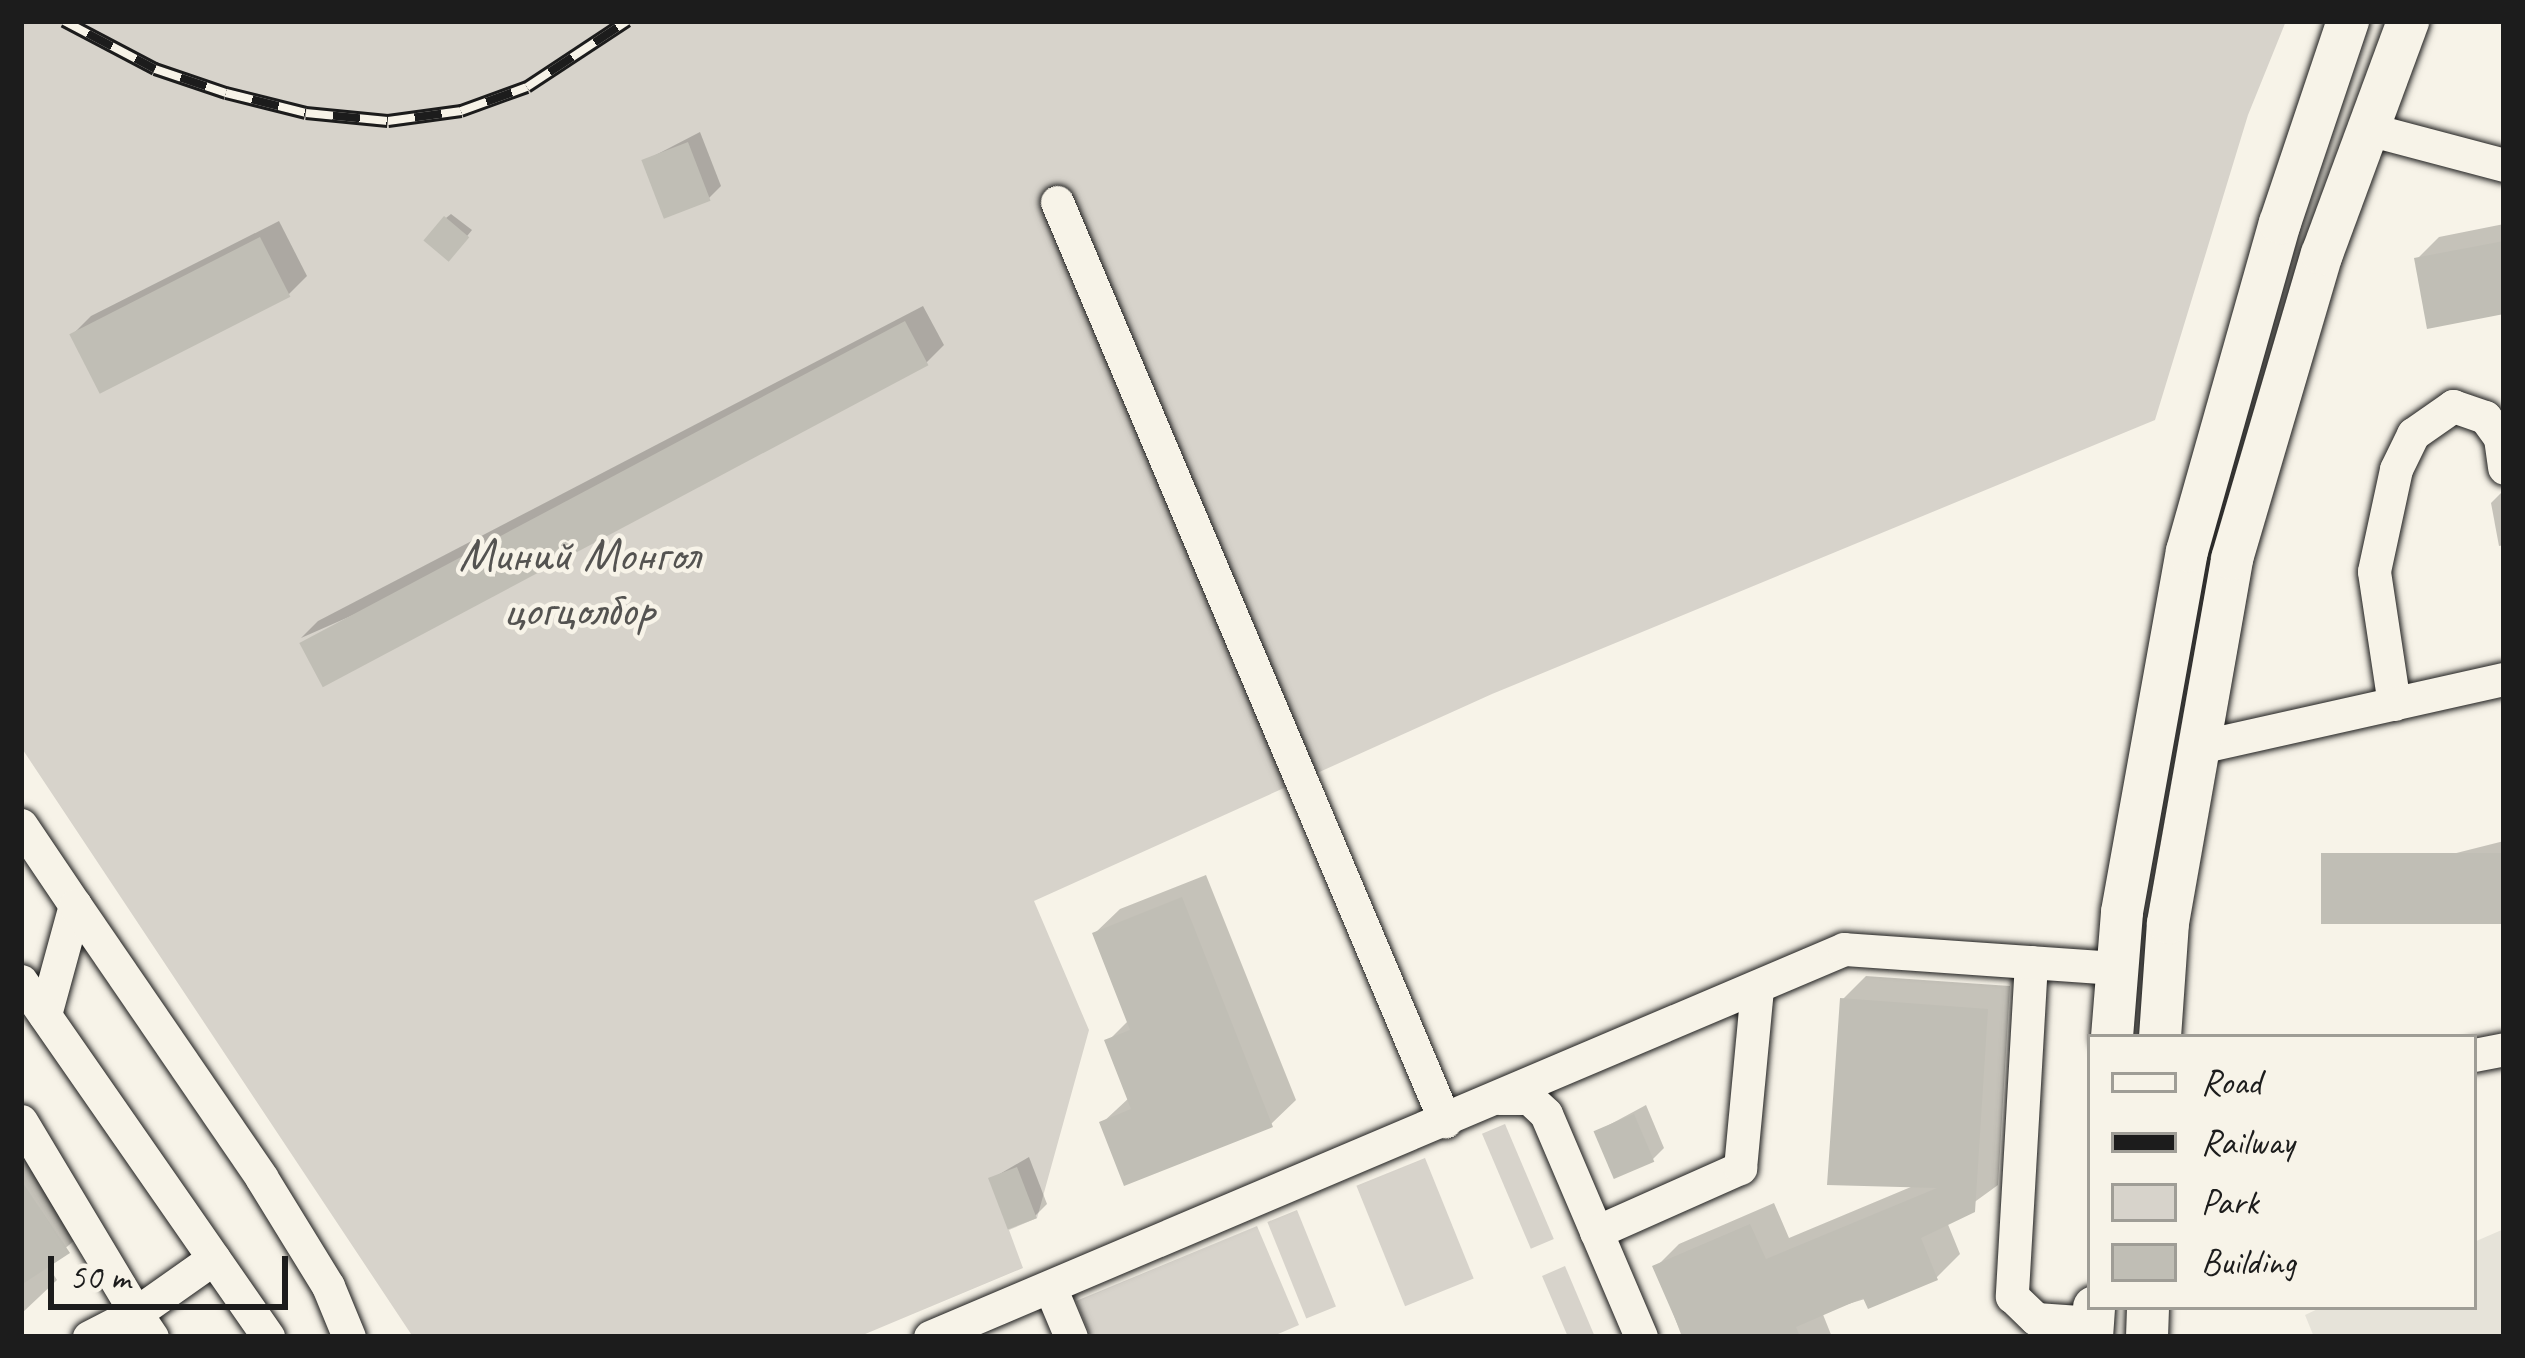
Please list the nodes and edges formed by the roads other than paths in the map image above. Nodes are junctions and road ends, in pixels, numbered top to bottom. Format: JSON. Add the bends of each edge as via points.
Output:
{"nodes":[{"id":1,"x":2348,"y":21,"type":"edge"},
{"id":2,"x":2408,"y":21,"type":"edge"},
{"id":3,"x":2368,"y":129,"type":"junction"},
{"id":4,"x":2504,"y":165,"type":"edge"},
{"id":5,"x":1057,"y":202,"type":"dead end"},
{"id":6,"x":2504,"y":468,"type":"edge"},
{"id":7,"x":2504,"y":679,"type":"edge"},
{"id":8,"x":2394,"y":704,"type":"junction"},
{"id":9,"x":2199,"y":747,"type":"junction"},
{"id":10,"x":21,"y":825,"type":"edge"},
{"id":11,"x":75,"y":904,"type":"junction"},
{"id":12,"x":2031,"y":962,"type":"junction"},
{"id":13,"x":2116,"y":968,"type":"junction"},
{"id":14,"x":21,"y":981,"type":"edge"},
{"id":15,"x":1757,"y":986,"type":"junction"},
{"id":16,"x":45,"y":1015,"type":"junction"},
{"id":17,"x":2112,"y":1034,"type":"edge"},
{"id":18,"x":2160,"y":1034,"type":"edge"},
{"id":19,"x":1497,"y":1098,"type":"junction"},
{"id":20,"x":1444,"y":1120,"type":"junction"},
{"id":21,"x":21,"y":1121,"type":"edge"},
{"id":22,"x":1596,"y":1232,"type":"junction"},
{"id":23,"x":214,"y":1258,"type":"junction"},
{"id":24,"x":1050,"y":1287,"type":"junction"},
{"id":25,"x":2093,"y":1322,"type":"edge"},
{"id":26,"x":144,"y":1325,"type":"edge"},
{"id":27,"x":2023,"y":1328,"type":"edge"},
{"id":28,"x":89,"y":1337,"type":"edge"},
{"id":29,"x":268,"y":1337,"type":"edge"},
{"id":30,"x":350,"y":1337,"type":"edge"},
{"id":31,"x":930,"y":1337,"type":"edge"},
{"id":32,"x":1071,"y":1337,"type":"edge"},
{"id":33,"x":1641,"y":1337,"type":"edge"}],
"edges":[{"from":1,"to":13,"type":"main road","via":[[2186,551]]},
{"from":2,"to":3,"type":"main road"},
{"from":3,"to":4,"type":"street"},
{"from":3,"to":9,"type":"main road","via":[[2232,559]]},
{"from":5,"to":20,"type":"street"},
{"from":6,"to":8,"type":"street","via":[[2500,438],[2485,418],[2453,406],[2413,434],[2396,469],[2374,571]]},
{"from":7,"to":8,"type":"street"},
{"from":8,"to":9,"type":"street"},
{"from":9,"to":18,"type":"main road","via":[[2168,923]]},
{"from":10,"to":11,"type":"street"},
{"from":11,"to":16,"type":"street"},
{"from":11,"to":30,"type":"street","via":[[261,1177]]},
{"from":12,"to":13,"type":"street"},
{"from":12,"to":15,"type":"street","via":[[1844,949]]},
{"from":12,"to":27,"type":"street","via":[[2012,1286]]},
{"from":13,"to":17,"type":"main road"},
{"from":14,"to":16,"type":"street"},
{"from":15,"to":19,"type":"street"},
{"from":15,"to":22,"type":"street","via":[[1740,1168]]},
{"from":16,"to":23,"type":"street"},
{"from":19,"to":20,"type":"street"},
{"from":19,"to":22,"type":"street","via":[[1539,1103]]},
{"from":20,"to":24,"type":"street"},
{"from":21,"to":26,"type":"street"},
{"from":22,"to":33,"type":"street"},
{"from":23,"to":26,"type":"street"},
{"from":23,"to":29,"type":"street"},
{"from":24,"to":31,"type":"street"},
{"from":24,"to":32,"type":"street"},
{"from":25,"to":27,"type":"street"},
{"from":26,"to":28,"type":"street"}]}
